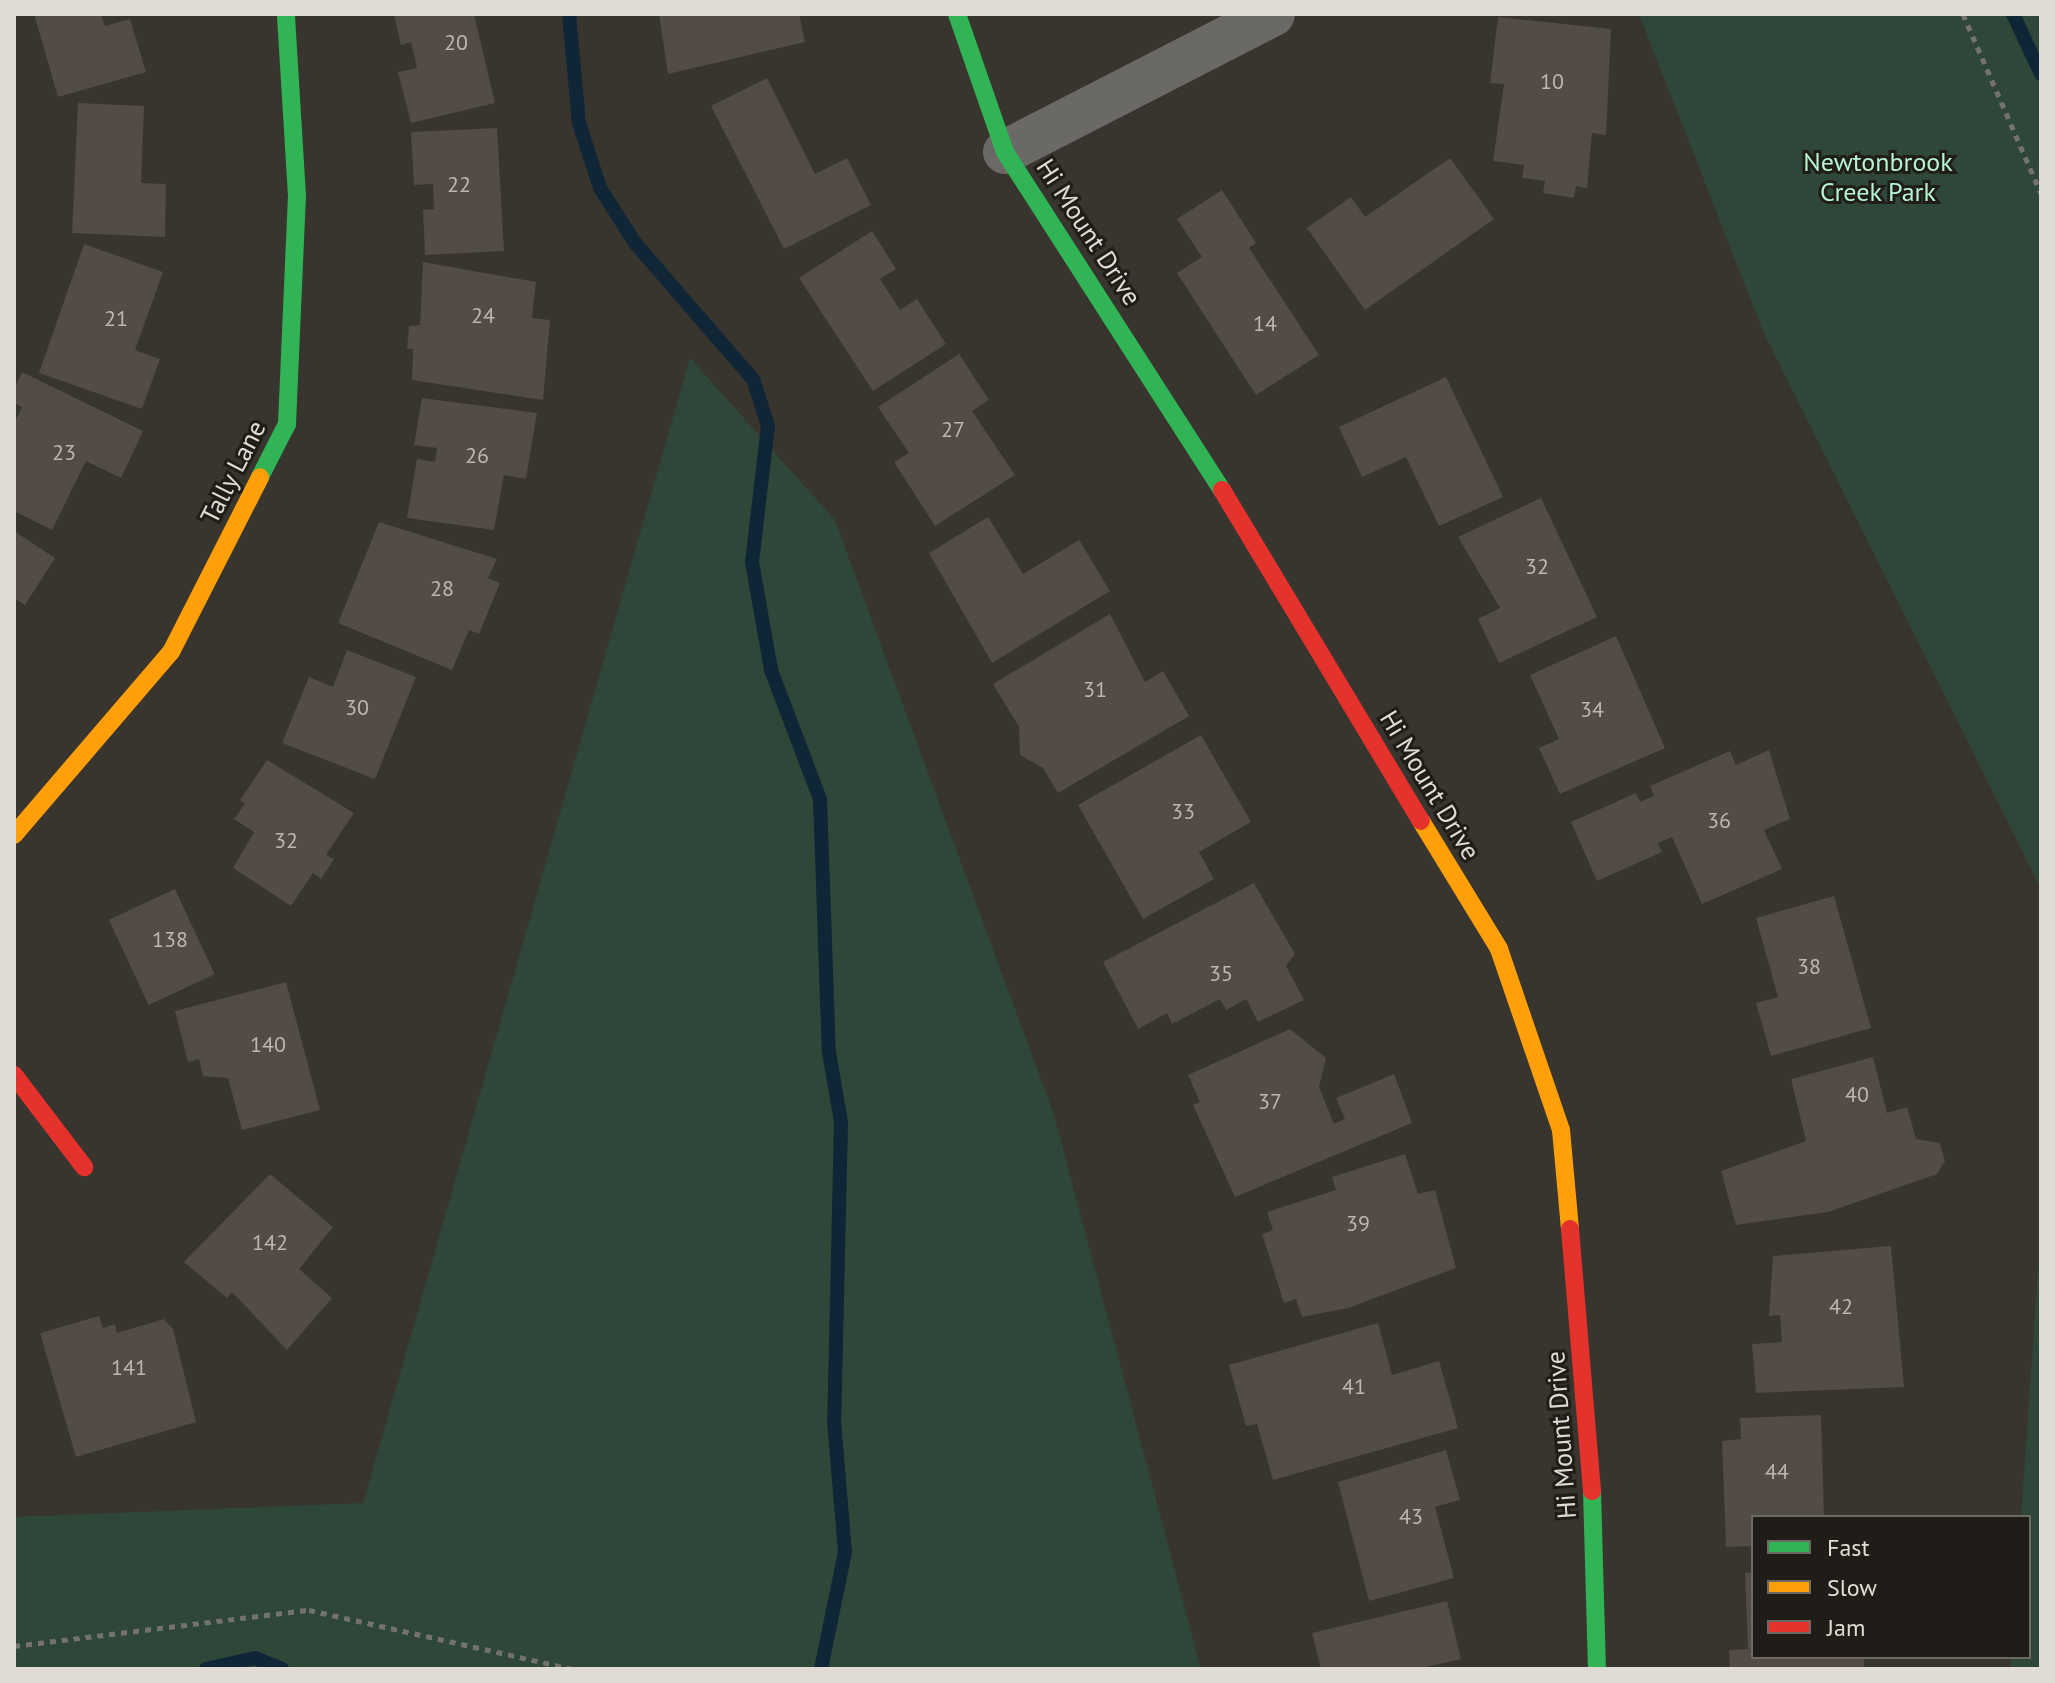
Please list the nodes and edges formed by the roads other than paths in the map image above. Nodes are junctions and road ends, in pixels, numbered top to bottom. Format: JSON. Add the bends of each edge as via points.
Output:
{"nodes":[{"id":1,"x":286,"y":14,"type":"edge"},
{"id":2,"x":957,"y":14,"type":"edge"},
{"id":3,"x":1273,"y":14,"type":"edge"},
{"id":4,"x":1005,"y":152,"type":"junction"},
{"id":5,"x":14,"y":835,"type":"edge"},
{"id":6,"x":14,"y":1075,"type":"edge"},
{"id":7,"x":84,"y":1167,"type":"dead end"},
{"id":8,"x":1597,"y":1669,"type":"edge"}],
"edges":[{"from":1,"to":5,"type":"street","name":"Tally Lane","via":[[297,196],[287,424],[171,652]]},
{"from":2,"to":4,"type":"street","name":"Hi Mount Drive"},
{"from":3,"to":4,"type":"street"},
{"from":4,"to":8,"type":"street","name":"Hi Mount Drive","via":[[1150,371],[1499,949],[1561,1130],[1591,1458]]},
{"from":6,"to":7,"type":"street"}]}
